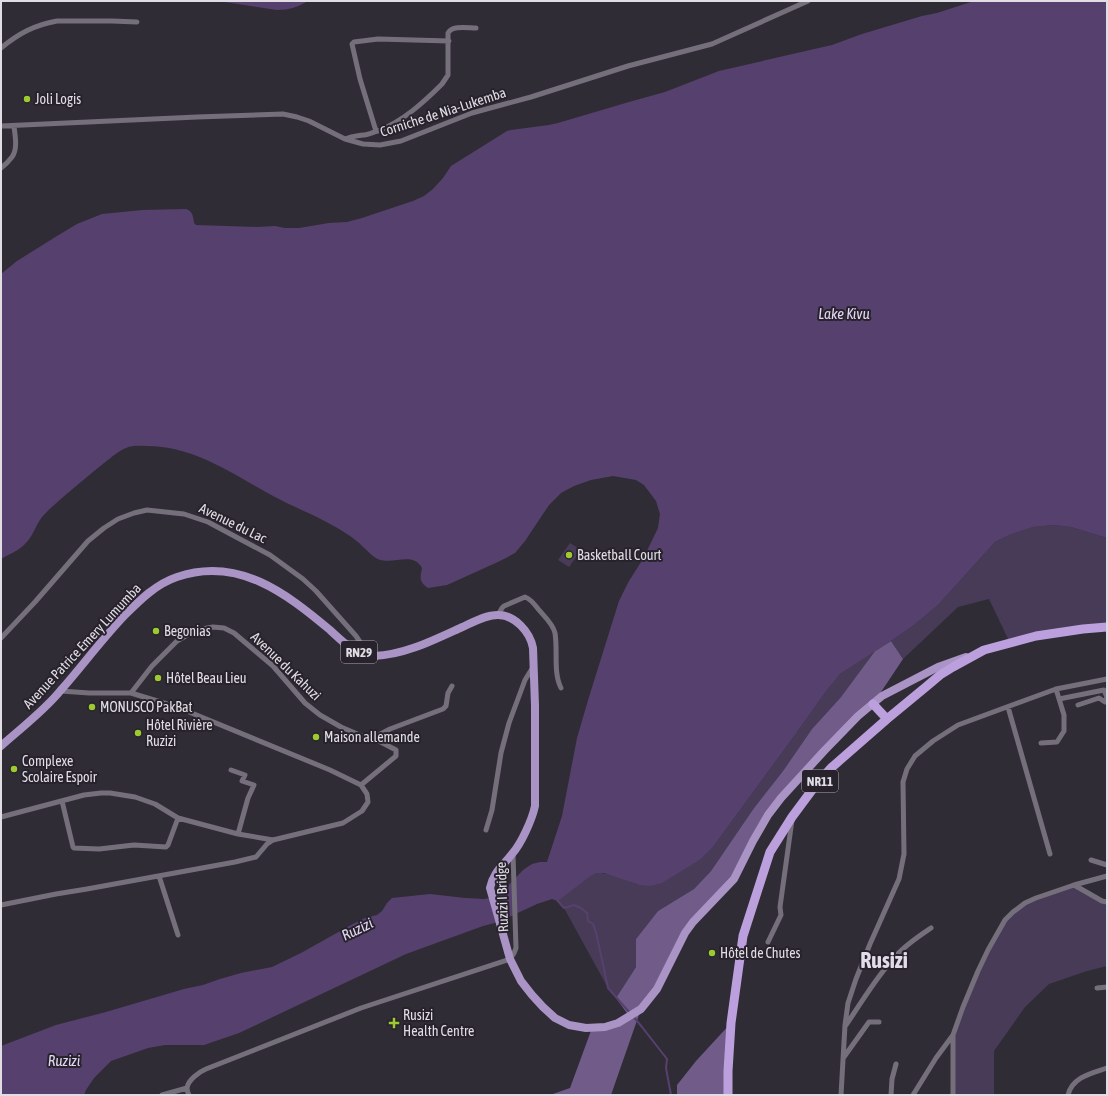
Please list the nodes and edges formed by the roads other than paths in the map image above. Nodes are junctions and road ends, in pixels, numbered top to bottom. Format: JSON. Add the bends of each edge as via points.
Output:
{"nodes":[{"id":1,"x":808,"y":1,"type":"edge"},
{"id":2,"x":136,"y":22,"type":"dead end"},
{"id":3,"x":476,"y":28,"type":"dead end"},
{"id":4,"x":449,"y":41,"type":"junction"},
{"id":5,"x":1,"y":48,"type":"edge"},
{"id":6,"x":1,"y":126,"type":"edge"},
{"id":7,"x":14,"y":126,"type":"junction"},
{"id":8,"x":376,"y":131,"type":"junction"},
{"id":9,"x":345,"y":139,"type":"junction"},
{"id":10,"x":1,"y":168,"type":"edge"},
{"id":11,"x":498,"y":615,"type":"junction"},
{"id":12,"x":1107,"y":627,"type":"edge"},
{"id":13,"x":1,"y":638,"type":"edge"},
{"id":14,"x":984,"y":650,"type":"junction"},
{"id":15,"x":364,"y":655,"type":"junction"},
{"id":16,"x":534,"y":665,"type":"junction"},
{"id":17,"x":1107,"y":679,"type":"edge"},
{"id":18,"x":452,"y":686,"type":"dead end"},
{"id":19,"x":561,"y":688,"type":"dead end"},
{"id":20,"x":1056,"y":689,"type":"junction"},
{"id":21,"x":61,"y":690,"type":"junction"},
{"id":22,"x":131,"y":694,"type":"junction"},
{"id":23,"x":1059,"y":699,"type":"junction"},
{"id":24,"x":873,"y":704,"type":"junction"},
{"id":25,"x":1078,"y":705,"type":"dead end"},
{"id":26,"x":1008,"y":707,"type":"junction"},
{"id":27,"x":887,"y":719,"type":"junction"},
{"id":28,"x":373,"y":738,"type":"junction"},
{"id":29,"x":1041,"y":743,"type":"dead end"},
{"id":30,"x":1,"y":746,"type":"edge"},
{"id":31,"x":231,"y":770,"type":"dead end"},
{"id":32,"x":361,"y":785,"type":"junction"},
{"id":33,"x":62,"y":801,"type":"junction"},
{"id":34,"x":1,"y":817,"type":"edge"},
{"id":35,"x":792,"y":817,"type":"junction"},
{"id":36,"x":178,"y":818,"type":"junction"},
{"id":37,"x":486,"y":830,"type":"dead end"},
{"id":38,"x":238,"y":834,"type":"junction"},
{"id":39,"x":273,"y":840,"type":"junction"},
{"id":40,"x":513,"y":854,"type":"junction"},
{"id":41,"x":1050,"y":854,"type":"dead end"},
{"id":42,"x":1091,"y":860,"type":"dead end"},
{"id":43,"x":1107,"y":865,"type":"edge"},
{"id":44,"x":159,"y":876,"type":"junction"},
{"id":45,"x":1107,"y":876,"type":"edge"},
{"id":46,"x":1074,"y":885,"type":"junction"},
{"id":47,"x":1107,"y":902,"type":"edge"},
{"id":48,"x":1,"y":905,"type":"edge"},
{"id":49,"x":931,"y":928,"type":"dead end"},
{"id":50,"x":178,"y":935,"type":"dead end"},
{"id":51,"x":768,"y":942,"type":"dead end"},
{"id":52,"x":510,"y":958,"type":"junction"},
{"id":53,"x":1107,"y":987,"type":"edge"},
{"id":54,"x":1097,"y":988,"type":"dead end"},
{"id":55,"x":880,"y":1022,"type":"dead end"},
{"id":56,"x":845,"y":1025,"type":"junction"},
{"id":57,"x":953,"y":1035,"type":"junction"},
{"id":58,"x":843,"y":1058,"type":"junction"},
{"id":59,"x":896,"y":1064,"type":"dead end"},
{"id":60,"x":1107,"y":1068,"type":"edge"},
{"id":61,"x":187,"y":1088,"type":"junction"},
{"id":62,"x":162,"y":1095,"type":"edge"},
{"id":63,"x":188,"y":1095,"type":"edge"},
{"id":64,"x":728,"y":1095,"type":"edge"},
{"id":65,"x":841,"y":1095,"type":"edge"},
{"id":66,"x":891,"y":1095,"type":"edge"},
{"id":67,"x":913,"y":1095,"type":"edge"},
{"id":68,"x":953,"y":1095,"type":"edge"},
{"id":69,"x":1068,"y":1095,"type":"edge"}],
"edges":[{"from":1,"to":9,"type":"street","name":"Corniche de Nia-Lukemba","via":[[712,44],[628,66],[472,113],[401,141],[380,145]]},
{"from":2,"to":5,"type":"street","via":[[57,21],[29,30]]},
{"from":3,"to":4,"type":"street","via":[[453,28],[448,33]]},
{"from":4,"to":8,"type":"street","via":[[448,75],[442,84],[407,115],[392,125]]},
{"from":4,"to":8,"type":"street","via":[[378,39],[352,44]]},
{"from":6,"to":7,"type":"street","name":"Corniche de Nia-Lukemba"},
{"from":7,"to":9,"type":"street","name":"Corniche de Nia-Lukemba","via":[[283,114],[310,121]]},
{"from":7,"to":10,"type":"street","via":[[15,150],[13,156]]},
{"from":8,"to":9,"type":"street"},
{"from":11,"to":15,"type":"main road","number":"RN29","via":[[488,616],[434,640],[395,653]]},
{"from":11,"to":16,"type":"main road","via":[[514,620],[527,632],[534,648]]},
{"from":11,"to":19,"type":"street","via":[[504,606],[525,597],[540,611],[555,633],[558,679]]},
{"from":12,"to":14,"type":"highway","number":"NR11","via":[[1036,636]]},
{"from":13,"to":15,"type":"street","name":"Avenue du Lac","via":[[88,542],[118,519],[147,510],[184,514],[208,522],[276,559],[316,591],[360,642]]},
{"from":14,"to":24,"type":"main road","via":[[938,667],[882,696]]},
{"from":14,"to":27,"type":"highway","number":"NR11","via":[[940,675]]},
{"from":15,"to":21,"type":"main road","name":"Avenue Patrice Emery Lumumba","number":"RN29","via":[[346,644],[300,606],[261,582],[246,575],[229,572],[194,572],[169,580],[139,601]]},
{"from":16,"to":37,"type":"street","via":[[525,680],[509,723]]},
{"from":16,"to":40,"type":"main road","via":[[535,806]]},
{"from":17,"to":20,"type":"street"},
{"from":18,"to":28,"type":"street","via":[[443,709]]},
{"from":20,"to":23,"type":"street"},
{"from":20,"to":26,"type":"street"},
{"from":21,"to":22,"type":"street"},
{"from":21,"to":30,"type":"main road","name":"Avenue Patrice Emery Lumumba","number":"RN29"},
{"from":22,"to":28,"type":"street","name":"Avenue du Kahuzi","via":[[152,666],[177,641],[196,630],[224,628],[234,633],[273,666],[297,695],[320,715],[341,727]]},
{"from":22,"to":32,"type":"street","via":[[177,707]]},
{"from":23,"to":25,"type":"street","via":[[1104,690],[1107,697],[1105,702],[1100,698]]},
{"from":23,"to":29,"type":"street","via":[[1064,716],[1064,731],[1057,742]]},
{"from":24,"to":27,"type":"highway"},
{"from":24,"to":52,"type":"main road","via":[[824,751],[768,815],[734,879],[685,933],[657,989],[641,1009],[604,1027],[586,1028],[569,1025],[555,1018],[532,995],[521,981]]},
{"from":26,"to":41,"type":"street"},
{"from":26,"to":56,"type":"street","via":[[958,725],[932,741],[915,756],[906,769],[903,782],[904,854],[900,879],[856,979],[848,1003]]},
{"from":27,"to":35,"type":"highway","number":"NR11","via":[[832,768]]},
{"from":28,"to":32,"type":"street","name":"Avenue du Kahuzi","via":[[394,748],[396,756]]},
{"from":31,"to":38,"type":"street","via":[[245,775],[242,781],[254,784]]},
{"from":32,"to":39,"type":"street","via":[[367,794],[368,802],[362,811],[343,823]]},
{"from":33,"to":34,"type":"street"},
{"from":33,"to":36,"type":"street","via":[[92,794],[119,794],[155,804]]},
{"from":33,"to":36,"type":"street","via":[[74,848],[99,849],[134,845],[166,847]]},
{"from":35,"to":51,"type":"street","via":[[781,915]]},
{"from":35,"to":64,"type":"highway","number":"NR11","via":[[770,852],[743,936],[731,1023]]},
{"from":36,"to":38,"type":"street"},
{"from":38,"to":39,"type":"street"},
{"from":39,"to":44,"type":"street","via":[[256,857]]},
{"from":40,"to":52,"type":"street","name":"Ruzizi I Bridge","via":[[516,939],[514,953]]},
{"from":40,"to":52,"type":"main road","via":[[493,876],[490,888]]},
{"from":42,"to":43,"type":"street"},
{"from":44,"to":48,"type":"street"},
{"from":44,"to":50,"type":"street"},
{"from":45,"to":46,"type":"street"},
{"from":46,"to":47,"type":"street"},
{"from":46,"to":57,"type":"street","via":[[1025,903],[1006,920],[978,971]]},
{"from":49,"to":56,"type":"street","via":[[895,956]]},
{"from":52,"to":61,"type":"street","via":[[361,1008],[206,1069],[195,1075]]},
{"from":53,"to":54,"type":"street"},
{"from":55,"to":58,"type":"street","via":[[869,1022]]},
{"from":56,"to":58,"type":"street"},
{"from":57,"to":67,"type":"street"},
{"from":57,"to":68,"type":"street"},
{"from":58,"to":65,"type":"street"},
{"from":59,"to":66,"type":"street"},
{"from":60,"to":69,"type":"street","via":[[1080,1079],[1072,1086]]},
{"from":61,"to":62,"type":"street"},
{"from":61,"to":63,"type":"street"}]}
